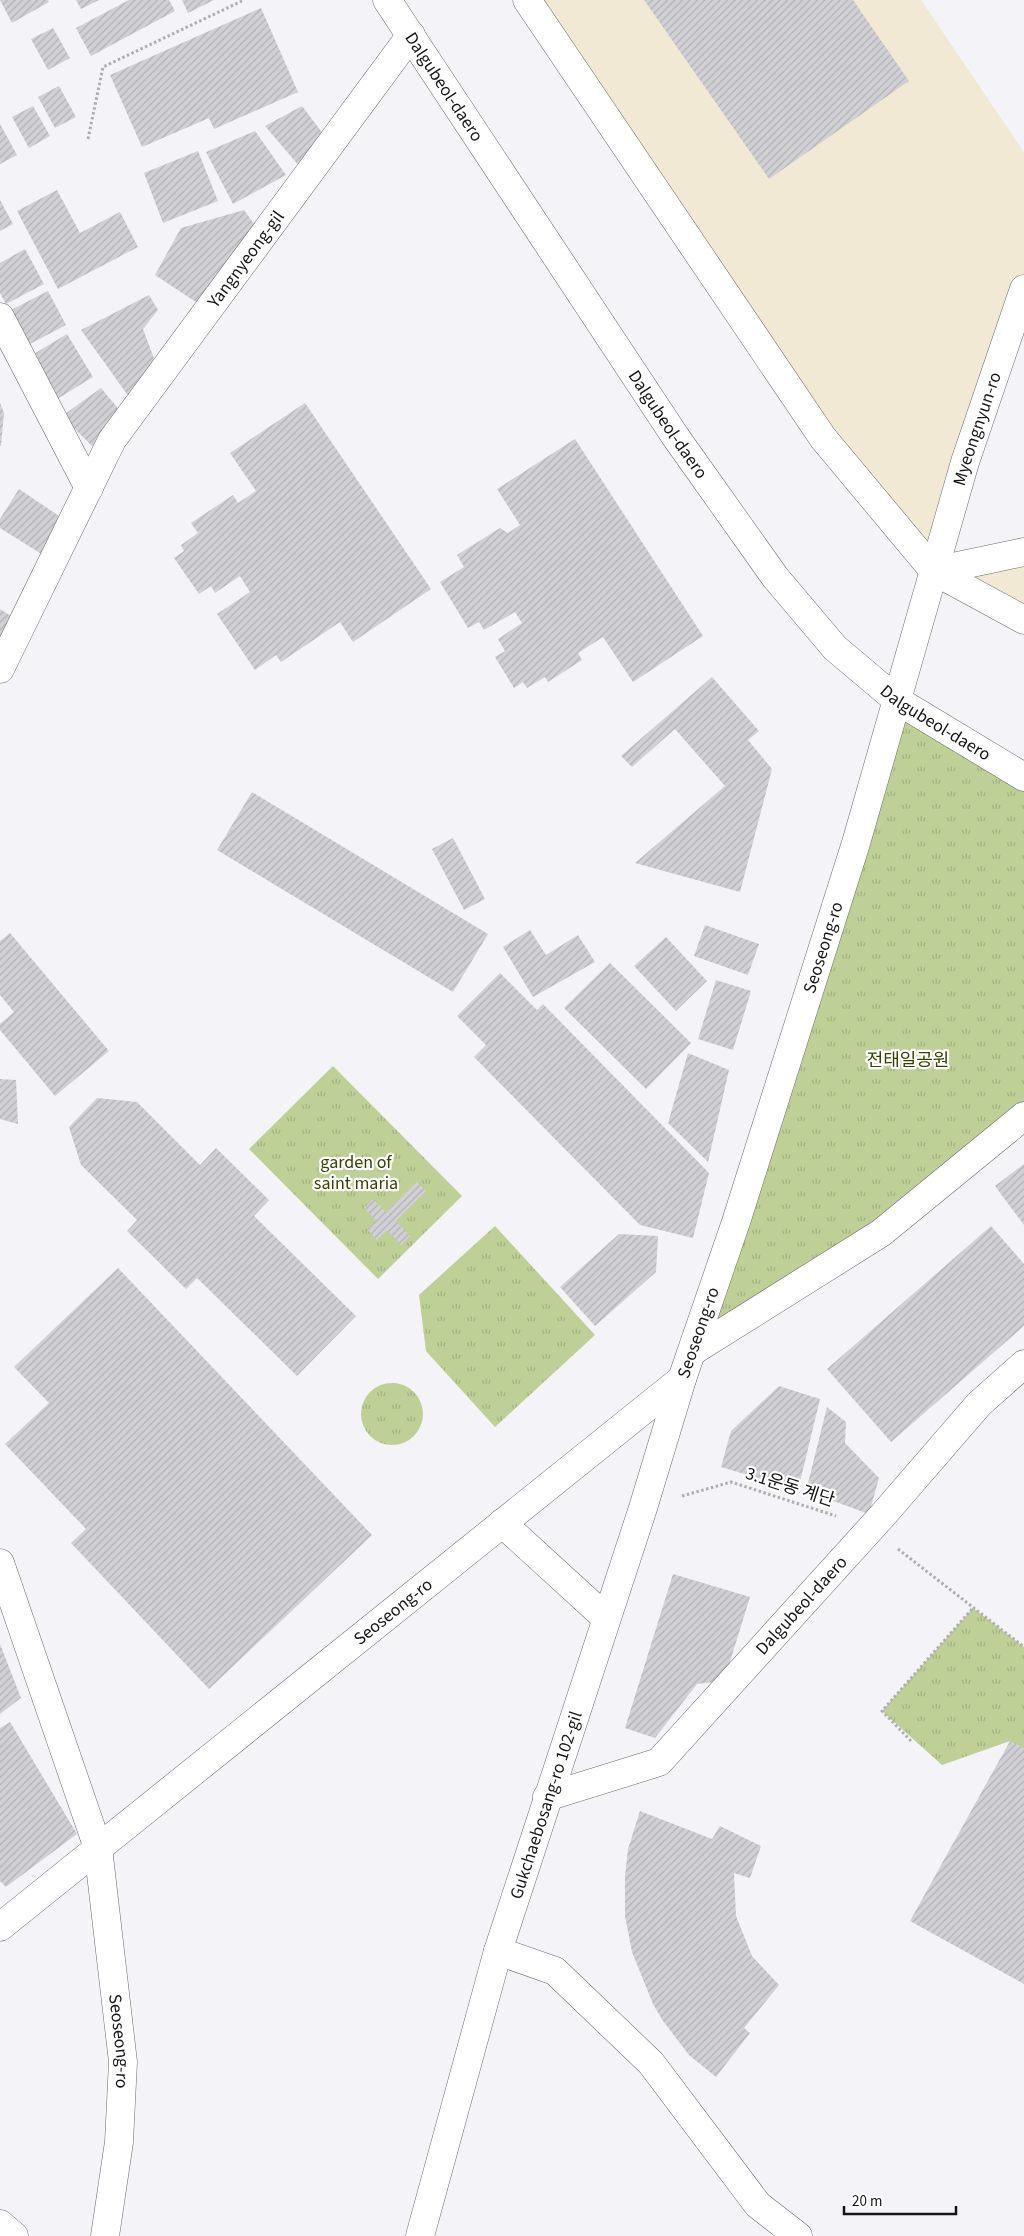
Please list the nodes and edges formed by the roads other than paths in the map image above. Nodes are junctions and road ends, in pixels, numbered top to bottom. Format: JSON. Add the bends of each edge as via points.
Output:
{"nodes":[{"id":1,"x":387,"y":0,"type":"edge"},
{"id":2,"x":527,"y":0,"type":"edge"},
{"id":3,"x":411,"y":35,"type":"junction"},
{"id":4,"x":1024,"y":289,"type":"edge"},
{"id":5,"x":0,"y":317,"type":"edge"},
{"id":6,"x":89,"y":488,"type":"junction"},
{"id":7,"x":1024,"y":552,"type":"edge"},
{"id":8,"x":934,"y":571,"type":"junction"},
{"id":9,"x":1024,"y":620,"type":"edge"},
{"id":10,"x":0,"y":669,"type":"edge"},
{"id":11,"x":898,"y":702,"type":"junction"},
{"id":12,"x":1024,"y":777,"type":"edge"},
{"id":13,"x":1024,"y":1116,"type":"edge"},
{"id":14,"x":693,"y":1351,"type":"junction"},
{"id":15,"x":1024,"y":1364,"type":"edge"},
{"id":16,"x":682,"y":1379,"type":"junction"},
{"id":17,"x":502,"y":1523,"type":"junction"},
{"id":18,"x":0,"y":1563,"type":"edge"},
{"id":19,"x":606,"y":1618,"type":"junction"},
{"id":20,"x":547,"y":1797,"type":"junction"},
{"id":21,"x":98,"y":1848,"type":"junction"},
{"id":22,"x":0,"y":1927,"type":"edge"},
{"id":23,"x":498,"y":1951,"type":"junction"},
{"id":24,"x":0,"y":2224,"type":"edge"},
{"id":25,"x":14,"y":2236,"type":"edge"},
{"id":26,"x":105,"y":2236,"type":"edge"},
{"id":27,"x":420,"y":2236,"type":"edge"},
{"id":28,"x":798,"y":2236,"type":"edge"}],
"edges":[{"from":1,"to":3,"type":"street","name":"Dalgubeol-daero"},
{"from":2,"to":8,"type":"street","via":[[823,438]]},
{"from":3,"to":6,"type":"street","name":"Yangnyeong-gil","via":[[112,440]]},
{"from":3,"to":11,"type":"street","name":"Dalgubeol-daero","via":[[675,436],[775,577],[835,648]]},
{"from":4,"to":8,"type":"street","name":"Myeongnyun-ro","via":[[965,462]]},
{"from":5,"to":6,"type":"street"},
{"from":6,"to":10,"type":"street","name":"Yangnyeong-gil"},
{"from":7,"to":8,"type":"street"},
{"from":8,"to":9,"type":"street"},
{"from":8,"to":11,"type":"street","name":"Seoseong-ro"},
{"from":11,"to":12,"type":"street","name":"Dalgubeol-daero"},
{"from":11,"to":14,"type":"street","name":"Seoseong-ro"},
{"from":13,"to":14,"type":"street","via":[[880,1233]]},
{"from":14,"to":16,"type":"street","name":"Seoseong-ro"},
{"from":15,"to":20,"type":"street","name":"Dalgubeol-daero","via":[[979,1404],[659,1762]]},
{"from":16,"to":17,"type":"street","name":"Seoseong-ro"},
{"from":16,"to":19,"type":"street","name":"Gukchaebosang-ro 102-gil"},
{"from":17,"to":19,"type":"street"},
{"from":17,"to":21,"type":"street","name":"Seoseong-ro"},
{"from":18,"to":21,"type":"street","name":"Seoseong-ro"},
{"from":19,"to":20,"type":"street","name":"Gukchaebosang-ro 102-gil"},
{"from":20,"to":23,"type":"street","name":"Gukchaebosang-ro 102-gil"},
{"from":21,"to":22,"type":"street","name":"Seoseong-ro"},
{"from":21,"to":26,"type":"street","name":"Seoseong-ro","via":[[123,2062],[118,2142]]},
{"from":23,"to":27,"type":"street","name":"Gukchaebosang-ro 102-gil"},
{"from":23,"to":28,"type":"street","via":[[555,1972],[644,2056],[758,2205]]},
{"from":24,"to":25,"type":"street"}]}
